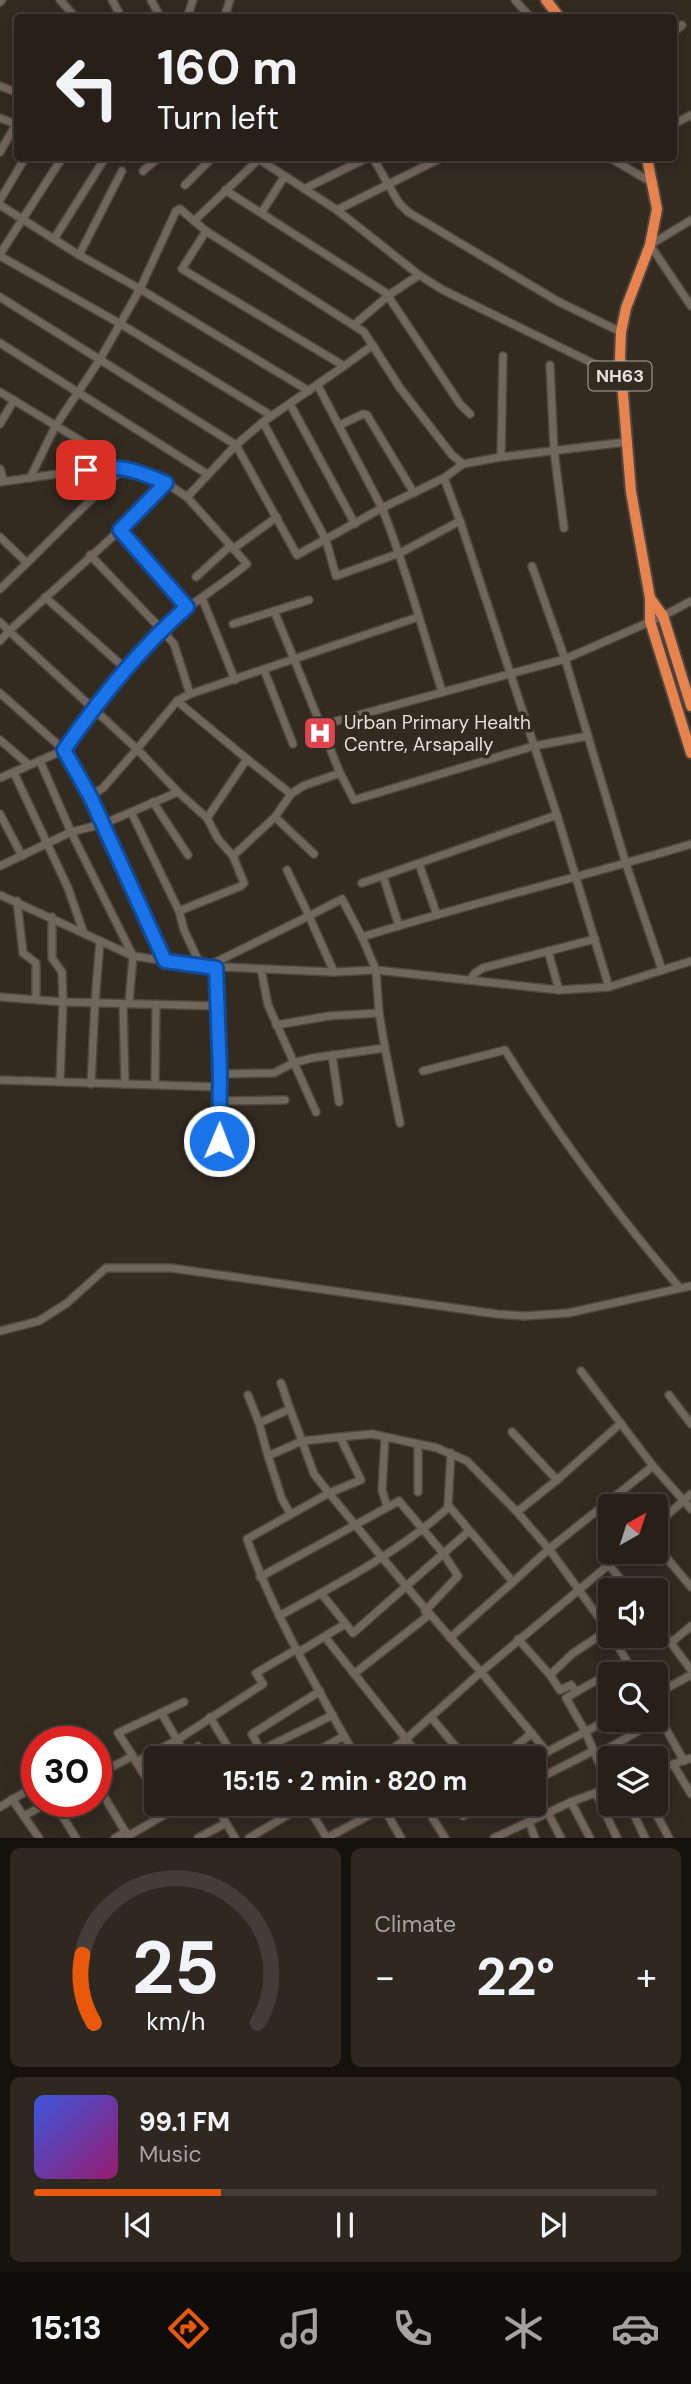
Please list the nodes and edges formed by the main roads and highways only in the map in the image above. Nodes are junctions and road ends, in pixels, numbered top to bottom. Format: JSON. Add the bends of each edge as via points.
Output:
{"nodes":[{"id":1,"x":546,"y":0,"type":"edge"},
{"id":2,"x":557,"y":14,"type":"edge"},
{"id":3,"x":648,"y":161,"type":"edge"},
{"id":4,"x":650,"y":598,"type":"junction"},
{"id":5,"x":686,"y":674,"type":"edge"},
{"id":6,"x":691,"y":706,"type":"edge"},
{"id":7,"x":691,"y":753,"type":"edge"}],
"edges":[{"from":1,"to":2,"type":"highway"},
{"from":3,"to":4,"type":"highway","number":"NH63","via":[[657,209],[621,332],[621,377],[631,492]]},
{"from":4,"to":5,"type":"highway","number":"NH63","via":[[663,616]]},
{"from":4,"to":7,"type":"highway","number":"NH63","via":[[650,621]]},
{"from":5,"to":6,"type":"highway","number":"NH63"}]}
